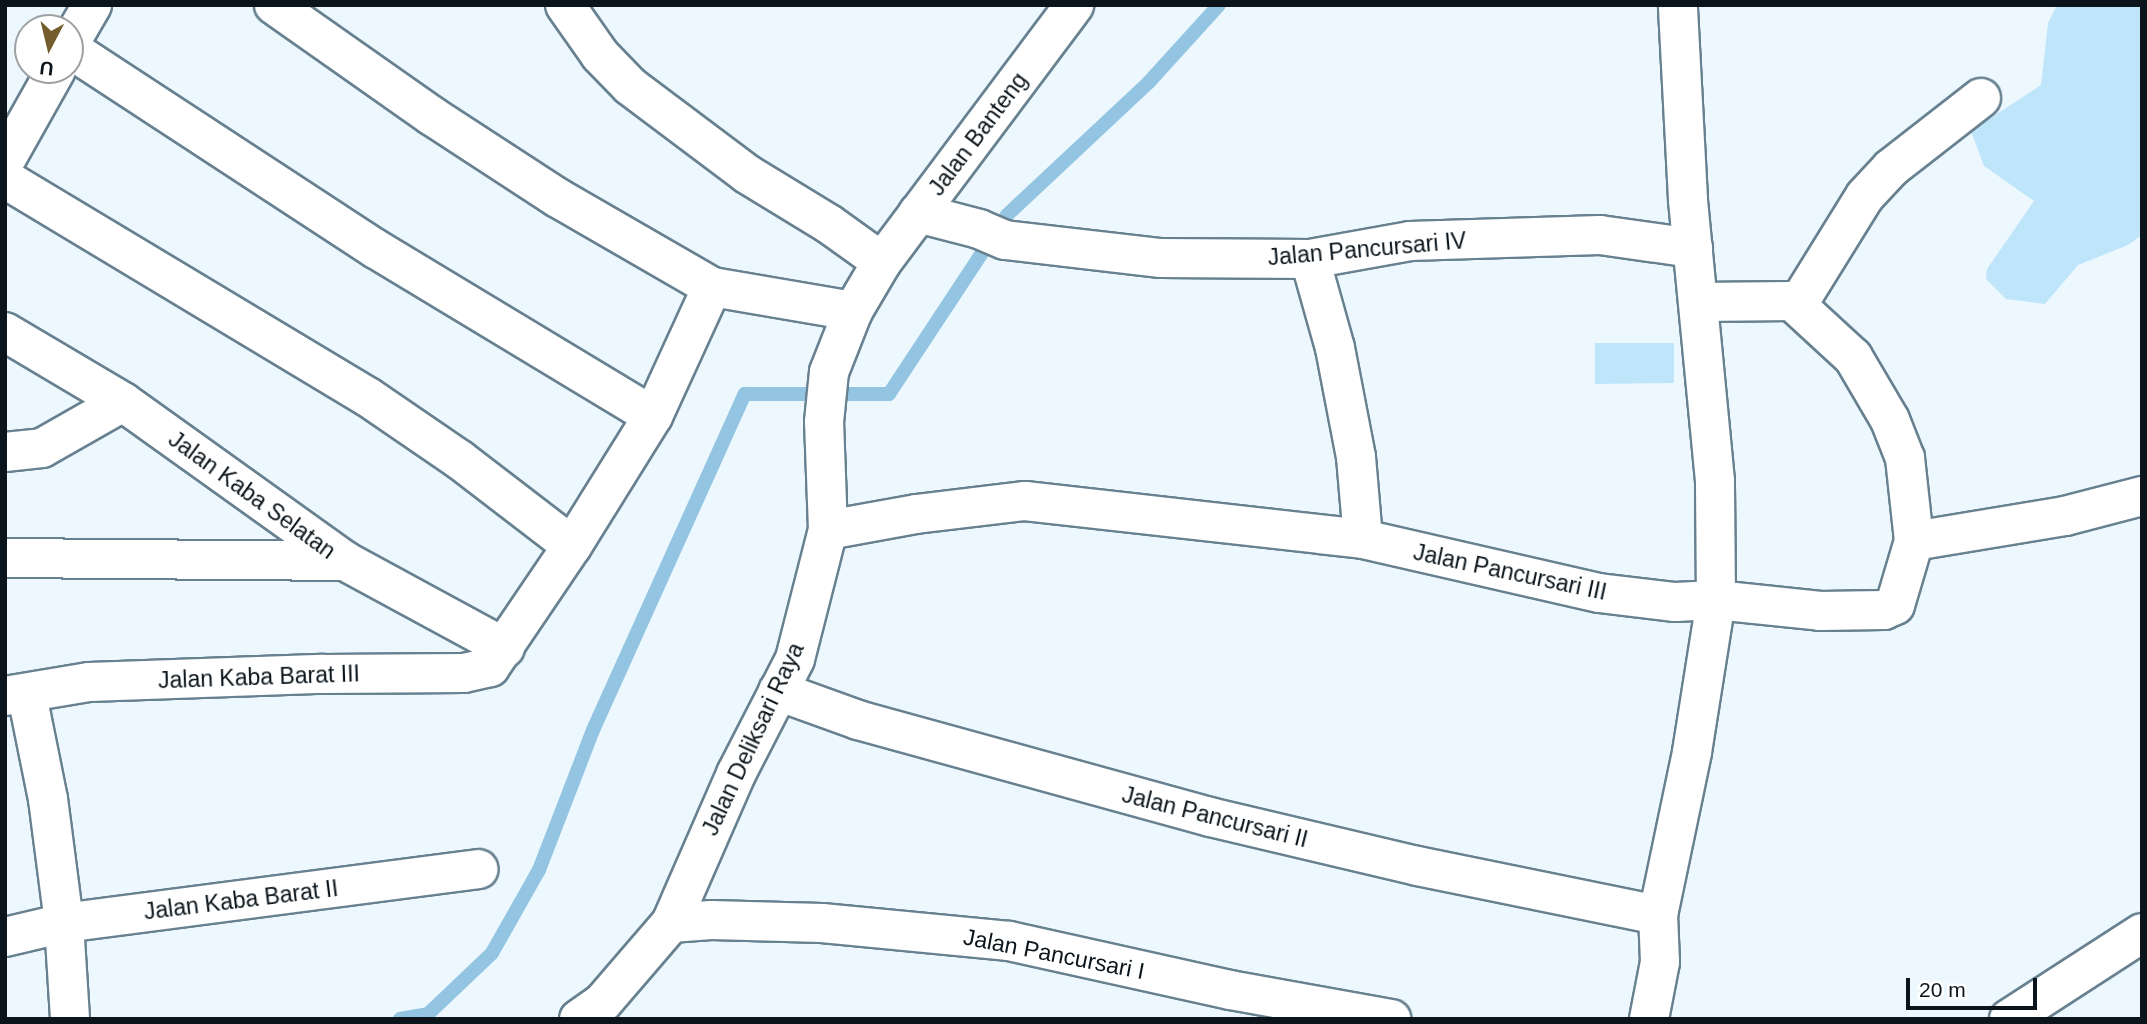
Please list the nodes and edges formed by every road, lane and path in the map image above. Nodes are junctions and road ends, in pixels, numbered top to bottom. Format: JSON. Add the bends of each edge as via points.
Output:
{"nodes":[{"id":1,"x":274,"y":5,"type":"edge"},
{"id":2,"x":565,"y":5,"type":"edge"},
{"id":3,"x":1074,"y":5,"type":"edge"},
{"id":4,"x":1678,"y":5,"type":"edge"},
{"id":5,"x":84,"y":58,"type":"edge"},
{"id":6,"x":48,"y":84,"type":"edge"},
{"id":7,"x":1981,"y":97,"type":"dead end"},
{"id":8,"x":5,"y":161,"type":"edge"},
{"id":9,"x":5,"y":179,"type":"edge"},
{"id":10,"x":918,"y":213,"type":"junction"},
{"id":11,"x":1693,"y":248,"type":"junction"},
{"id":12,"x":1310,"y":258,"type":"junction"},
{"id":13,"x":882,"y":262,"type":"junction"},
{"id":14,"x":712,"y":287,"type":"junction"},
{"id":15,"x":1698,"y":302,"type":"junction"},
{"id":16,"x":1798,"y":304,"type":"junction"},
{"id":17,"x":853,"y":311,"type":"junction"},
{"id":18,"x":5,"y":332,"type":"edge"},
{"id":19,"x":123,"y":402,"type":"junction"},
{"id":20,"x":653,"y":416,"type":"junction"},
{"id":21,"x":5,"y":452,"type":"edge"},
{"id":22,"x":2142,"y":496,"type":"edge"},
{"id":23,"x":828,"y":530,"type":"junction"},
{"id":24,"x":1363,"y":539,"type":"junction"},
{"id":25,"x":1914,"y":541,"type":"junction"},
{"id":26,"x":572,"y":546,"type":"junction"},
{"id":27,"x":5,"y":558,"type":"edge"},
{"id":28,"x":345,"y":561,"type":"junction"},
{"id":29,"x":1716,"y":600,"type":"junction"},
{"id":30,"x":505,"y":648,"type":"junction"},
{"id":31,"x":778,"y":691,"type":"junction"},
{"id":32,"x":16,"y":695,"type":"edge"},
{"id":33,"x":478,"y":869,"type":"dead end"},
{"id":34,"x":1658,"y":915,"type":"junction"},
{"id":35,"x":64,"y":923,"type":"junction"},
{"id":36,"x":671,"y":923,"type":"junction"},
{"id":37,"x":2142,"y":933,"type":"edge"},
{"id":38,"x":5,"y":937,"type":"edge"},
{"id":39,"x":70,"y":1009,"type":"edge"},
{"id":40,"x":579,"y":1019,"type":"edge"},
{"id":41,"x":1391,"y":1019,"type":"edge"},
{"id":42,"x":1649,"y":1019,"type":"edge"},
{"id":43,"x":2009,"y":1019,"type":"edge"}],
"edges":[{"from":1,"to":14,"type":"main road","via":[[558,198]]},
{"from":2,"to":13,"type":"main road","via":[[600,55],[630,86],[747,174]]},
{"from":3,"to":10,"type":"main road","name":"Jalan Banteng"},
{"from":4,"to":11,"type":"main road"},
{"from":5,"to":20,"type":"main road","via":[[376,248]]},
{"from":6,"to":8,"type":"main road"},
{"from":7,"to":16,"type":"main road","via":[[1891,169],[1865,196]]},
{"from":9,"to":26,"type":"main road","via":[[368,397]]},
{"from":10,"to":12,"type":"main road","name":"Jalan Pancursari IV","via":[[992,234],[1161,258]]},
{"from":10,"to":13,"type":"main road","name":"Jalan Banteng"},
{"from":11,"to":12,"type":"main road","name":"Jalan Pancursari IV","via":[[1600,235],[1410,241]]},
{"from":11,"to":15,"type":"main road"},
{"from":12,"to":24,"type":"main road","via":[[1335,348],[1356,457]]},
{"from":13,"to":17,"type":"main road","name":"Jalan Deliksari Raya"},
{"from":14,"to":17,"type":"main road"},
{"from":14,"to":20,"type":"main road","name":"Jalan Kaba Barat III"},
{"from":15,"to":16,"type":"main road","via":[[1786,300]]},
{"from":15,"to":29,"type":"main road","via":[[1715,481]]},
{"from":16,"to":25,"type":"main road","via":[[1853,357],[1890,420],[1905,458]]},
{"from":17,"to":23,"type":"main road","name":"Jalan Deliksari Raya","via":[[829,372],[824,422]]},
{"from":18,"to":19,"type":"main road","name":"Jalan Kaba Selatan"},
{"from":19,"to":21,"type":"main road","via":[[41,448]]},
{"from":19,"to":28,"type":"main road","name":"Jalan Kaba Selatan"},
{"from":20,"to":26,"type":"main road","name":"Jalan Kaba Barat III"},
{"from":22,"to":25,"type":"main road","via":[[2065,516]]},
{"from":23,"to":24,"type":"main road","name":"Jalan Pancursari III","via":[[1025,500]]},
{"from":23,"to":31,"type":"main road","name":"Jalan Deliksari Raya","via":[[795,659]]},
{"from":24,"to":29,"type":"main road","name":"Jalan Pancursari III","via":[[1599,593],[1675,602]]},
{"from":25,"to":29,"type":"main road","name":"Jalan Pancursari III","via":[[1900,596],[1884,610],[1820,611]]},
{"from":26,"to":30,"type":"main road","name":"Jalan Kaba Barat III"},
{"from":27,"to":28,"type":"main road"},
{"from":28,"to":30,"type":"main road","name":"Jalan Kaba Selatan"},
{"from":29,"to":34,"type":"main road","via":[[1692,752]]},
{"from":30,"to":32,"type":"main road","name":"Jalan Kaba Barat III","via":[[490,667],[464,673],[89,682]]},
{"from":31,"to":34,"type":"main road","name":"Jalan Pancursari II","via":[[858,720],[1210,817]]},
{"from":31,"to":36,"type":"main road","name":"Jalan Deliksari Raya"},
{"from":32,"to":35,"type":"main road","via":[[48,799]]},
{"from":33,"to":35,"type":"main road","name":"Jalan Kaba Barat II"},
{"from":34,"to":42,"type":"main road","via":[[1660,962]]},
{"from":35,"to":38,"type":"main road","name":"Jalan Kaba Barat II"},
{"from":35,"to":39,"type":"main road"},
{"from":36,"to":40,"type":"main road","name":"Jalan Deliksari Raya","via":[[603,1002]]},
{"from":36,"to":41,"type":"main road","name":"Jalan Pancursari I","via":[[822,923],[1009,941],[1230,990]]},
{"from":37,"to":43,"type":"main road"}]}
